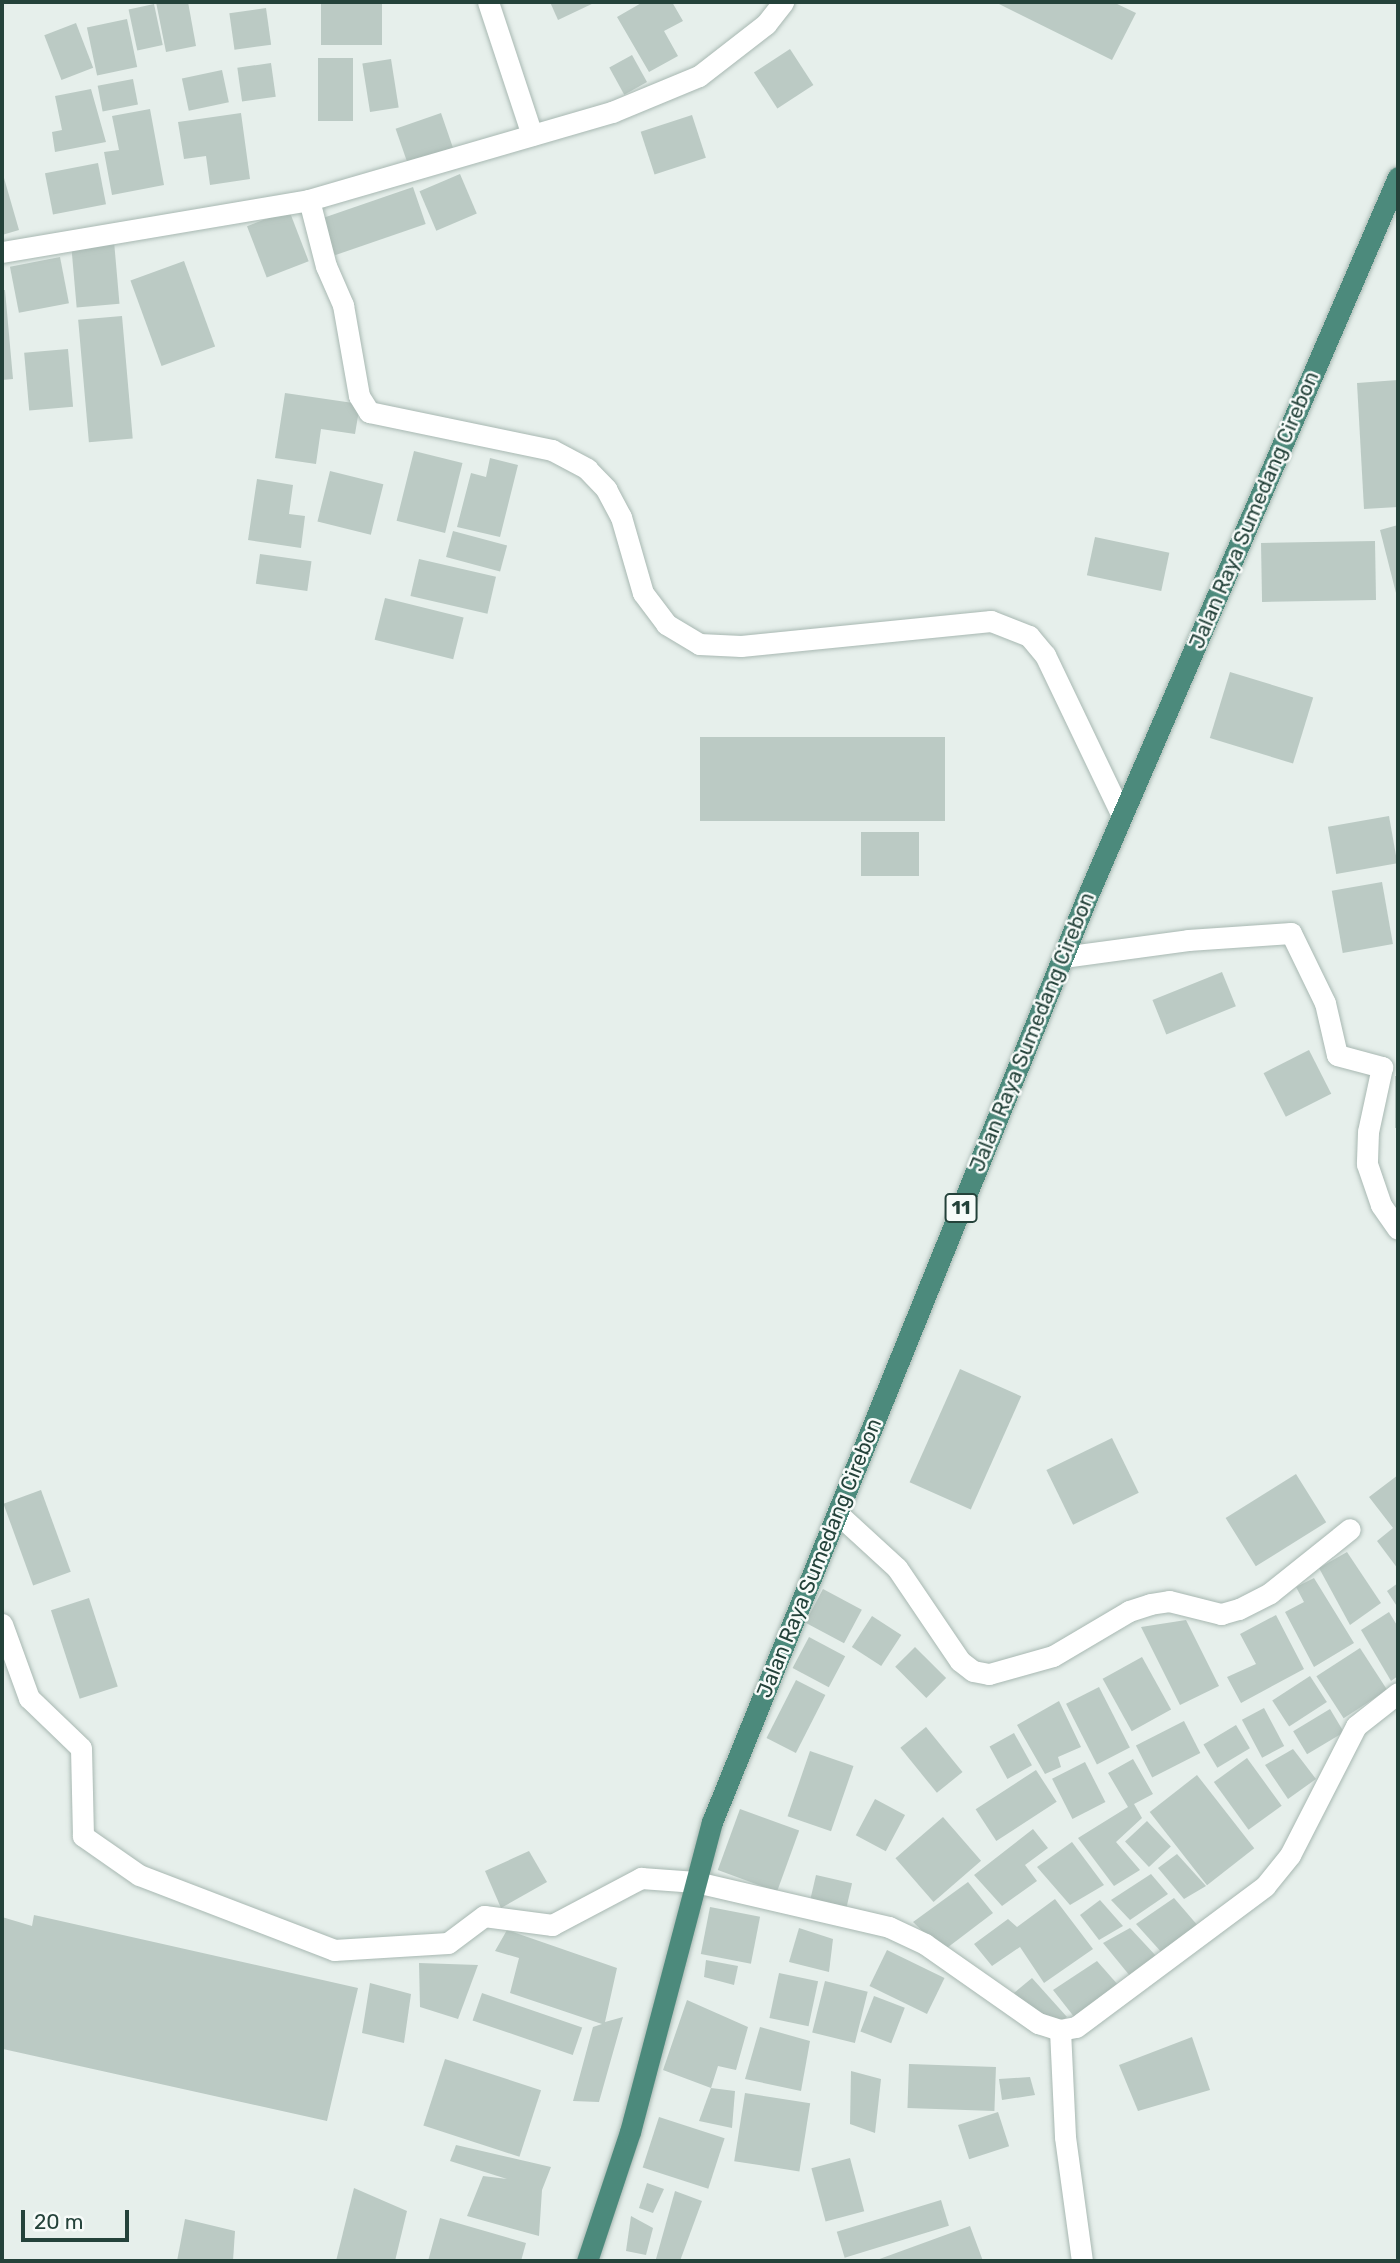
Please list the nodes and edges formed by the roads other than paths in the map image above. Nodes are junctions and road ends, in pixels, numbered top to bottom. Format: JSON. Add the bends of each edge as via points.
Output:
{"nodes":[{"id":1,"x":488,"y":2,"type":"edge"},
{"id":2,"x":783,"y":2,"type":"edge"},
{"id":3,"x":532,"y":135,"type":"junction"},
{"id":4,"x":1398,"y":177,"type":"edge"},
{"id":5,"x":309,"y":200,"type":"junction"},
{"id":6,"x":2,"y":252,"type":"edge"},
{"id":7,"x":1122,"y":816,"type":"junction"},
{"id":8,"x":1063,"y":957,"type":"junction"},
{"id":9,"x":1398,"y":1229,"type":"edge"},
{"id":10,"x":837,"y":1513,"type":"junction"},
{"id":11,"x":1350,"y":1529,"type":"dead end"},
{"id":12,"x":2,"y":1624,"type":"edge"},
{"id":13,"x":1398,"y":1692,"type":"edge"},
{"id":14,"x":696,"y":1882,"type":"junction"},
{"id":15,"x":1060,"y":2031,"type":"junction"},
{"id":16,"x":587,"y":2261,"type":"edge"},
{"id":17,"x":1082,"y":2261,"type":"edge"}],
"edges":[{"from":1,"to":3,"type":"street"},
{"from":2,"to":3,"type":"street","via":[[766,24],[699,76],[612,112]]},
{"from":3,"to":5,"type":"street"},
{"from":4,"to":7,"type":"highway","name":"Jalan Raya Sumedang Cirebon","number":"11"},
{"from":5,"to":6,"type":"street"},
{"from":5,"to":7,"type":"street","via":[[326,266],[343,306],[359,396],[369,412],[552,450],[587,469],[606,489],[621,517],[643,593],[666,624],[699,644],[741,646],[991,621],[1029,636],[1045,655]]},
{"from":7,"to":8,"type":"highway","name":"Jalan Raya Sumedang Cirebon","number":"11"},
{"from":8,"to":9,"type":"street","via":[[1188,940],[1291,933],[1325,1003],[1337,1055],[1382,1067],[1368,1132],[1367,1164],[1381,1205]]},
{"from":8,"to":10,"type":"highway","name":"Jalan Raya Sumedang Cirebon","number":"11"},
{"from":10,"to":11,"type":"street","via":[[897,1568],[960,1661],[973,1671],[989,1674],[1053,1656],[1129,1611],[1150,1604],[1169,1601],[1221,1614],[1239,1609],[1270,1593]]},
{"from":10,"to":14,"type":"highway","name":"Jalan Raya Sumedang Cirebon","number":"11","via":[[712,1822]]},
{"from":12,"to":14,"type":"street","via":[[29,1698],[81,1748],[83,1836],[139,1875],[334,1950],[448,1943],[484,1916],[552,1925],[641,1878]]},
{"from":13,"to":15,"type":"street","via":[[1356,1726],[1290,1855],[1265,1886],[1076,2027]]},
{"from":14,"to":15,"type":"street","via":[[889,1927],[925,1944],[1038,2023]]},
{"from":14,"to":16,"type":"highway","name":"Jalan Raya Sumedang Cirebon","number":"11","via":[[630,2132]]},
{"from":15,"to":17,"type":"street","via":[[1065,2137]]}]}
